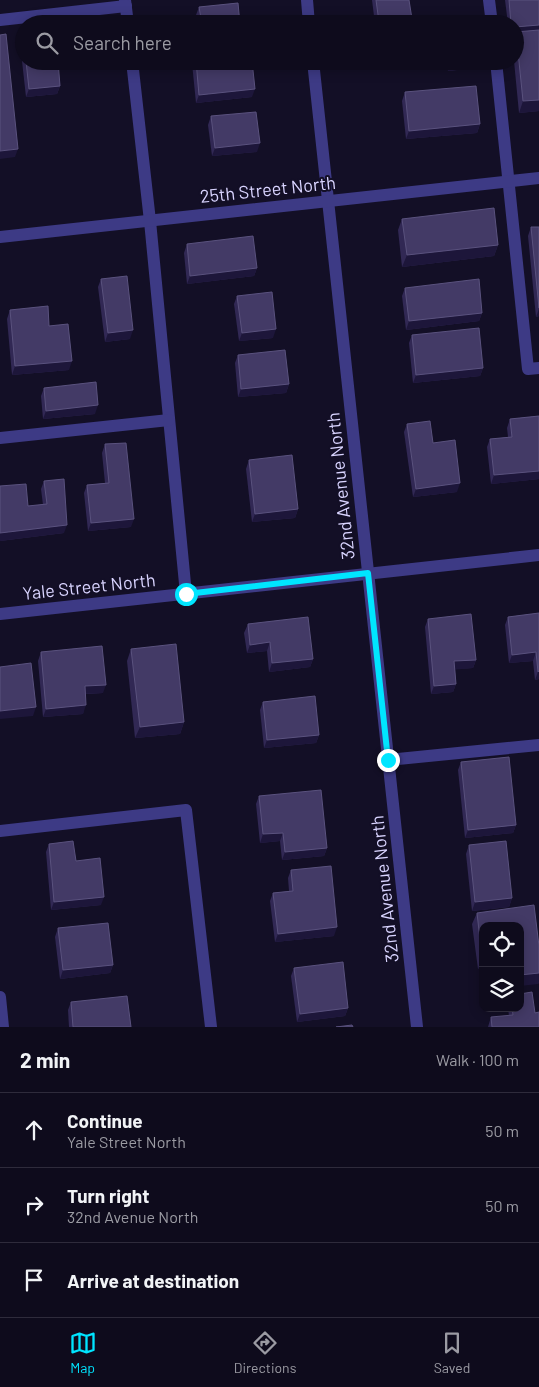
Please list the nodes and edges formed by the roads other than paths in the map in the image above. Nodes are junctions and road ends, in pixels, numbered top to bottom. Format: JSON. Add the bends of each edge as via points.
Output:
{"nodes":[{"id":1,"x":307,"y":0,"type":"edge"},
{"id":2,"x":489,"y":0,"type":"edge"},
{"id":3,"x":126,"y":3,"type":"edge"},
{"id":4,"x":37,"y":15,"type":"edge"},
{"id":5,"x":308,"y":15,"type":"edge"},
{"id":6,"x":491,"y":15,"type":"edge"},
{"id":7,"x":15,"y":18,"type":"edge"},
{"id":8,"x":0,"y":20,"type":"edge"},
{"id":9,"x":133,"y":70,"type":"edge"},
{"id":10,"x":314,"y":70,"type":"edge"},
{"id":11,"x":497,"y":70,"type":"edge"},
{"id":12,"x":539,"y":178,"type":"edge"},
{"id":13,"x":510,"y":181,"type":"junction"},
{"id":14,"x":328,"y":201,"type":"junction"},
{"id":15,"x":150,"y":221,"type":"junction"},
{"id":16,"x":0,"y":237,"type":"edge"},
{"id":17,"x":539,"y":368,"type":"edge"},
{"id":18,"x":169,"y":420,"type":"junction"},
{"id":19,"x":0,"y":438,"type":"edge"},
{"id":20,"x":539,"y":555,"type":"edge"},
{"id":21,"x":368,"y":573,"type":"junction"},
{"id":22,"x":186,"y":594,"type":"junction"},
{"id":23,"x":0,"y":614,"type":"edge"},
{"id":24,"x":539,"y":745,"type":"edge"},
{"id":25,"x":388,"y":760,"type":"junction"},
{"id":26,"x":0,"y":831,"type":"edge"},
{"id":27,"x":0,"y":997,"type":"edge"},
{"id":28,"x":3,"y":1027,"type":"edge"},
{"id":29,"x":211,"y":1027,"type":"edge"},
{"id":30,"x":417,"y":1027,"type":"edge"}],
"edges":[{"from":1,"to":5,"type":"street"},
{"from":2,"to":6,"type":"street"},
{"from":3,"to":4,"type":"street"},
{"from":7,"to":8,"type":"street"},
{"from":9,"to":15,"type":"street"},
{"from":10,"to":14,"type":"street","name":"32nd Avenue North"},
{"from":11,"to":13,"type":"street"},
{"from":12,"to":13,"type":"street","name":"25th Street North"},
{"from":13,"to":14,"type":"street","name":"25th Street North"},
{"from":13,"to":17,"type":"street","via":[[528,369]]},
{"from":14,"to":15,"type":"street","name":"25th Street North"},
{"from":14,"to":21,"type":"street","name":"32nd Avenue North"},
{"from":15,"to":16,"type":"street","name":"25th Street North"},
{"from":15,"to":18,"type":"street"},
{"from":18,"to":19,"type":"street"},
{"from":18,"to":22,"type":"street"},
{"from":20,"to":21,"type":"street","name":"Yale Street North"},
{"from":21,"to":22,"type":"street","name":"Yale Street North"},
{"from":21,"to":25,"type":"street","name":"32nd Avenue North"},
{"from":22,"to":23,"type":"street","name":"Yale Street North"},
{"from":24,"to":25,"type":"street"},
{"from":25,"to":30,"type":"street","name":"32nd Avenue North"},
{"from":26,"to":29,"type":"street","via":[[186,810]]},
{"from":27,"to":28,"type":"street"}]}
